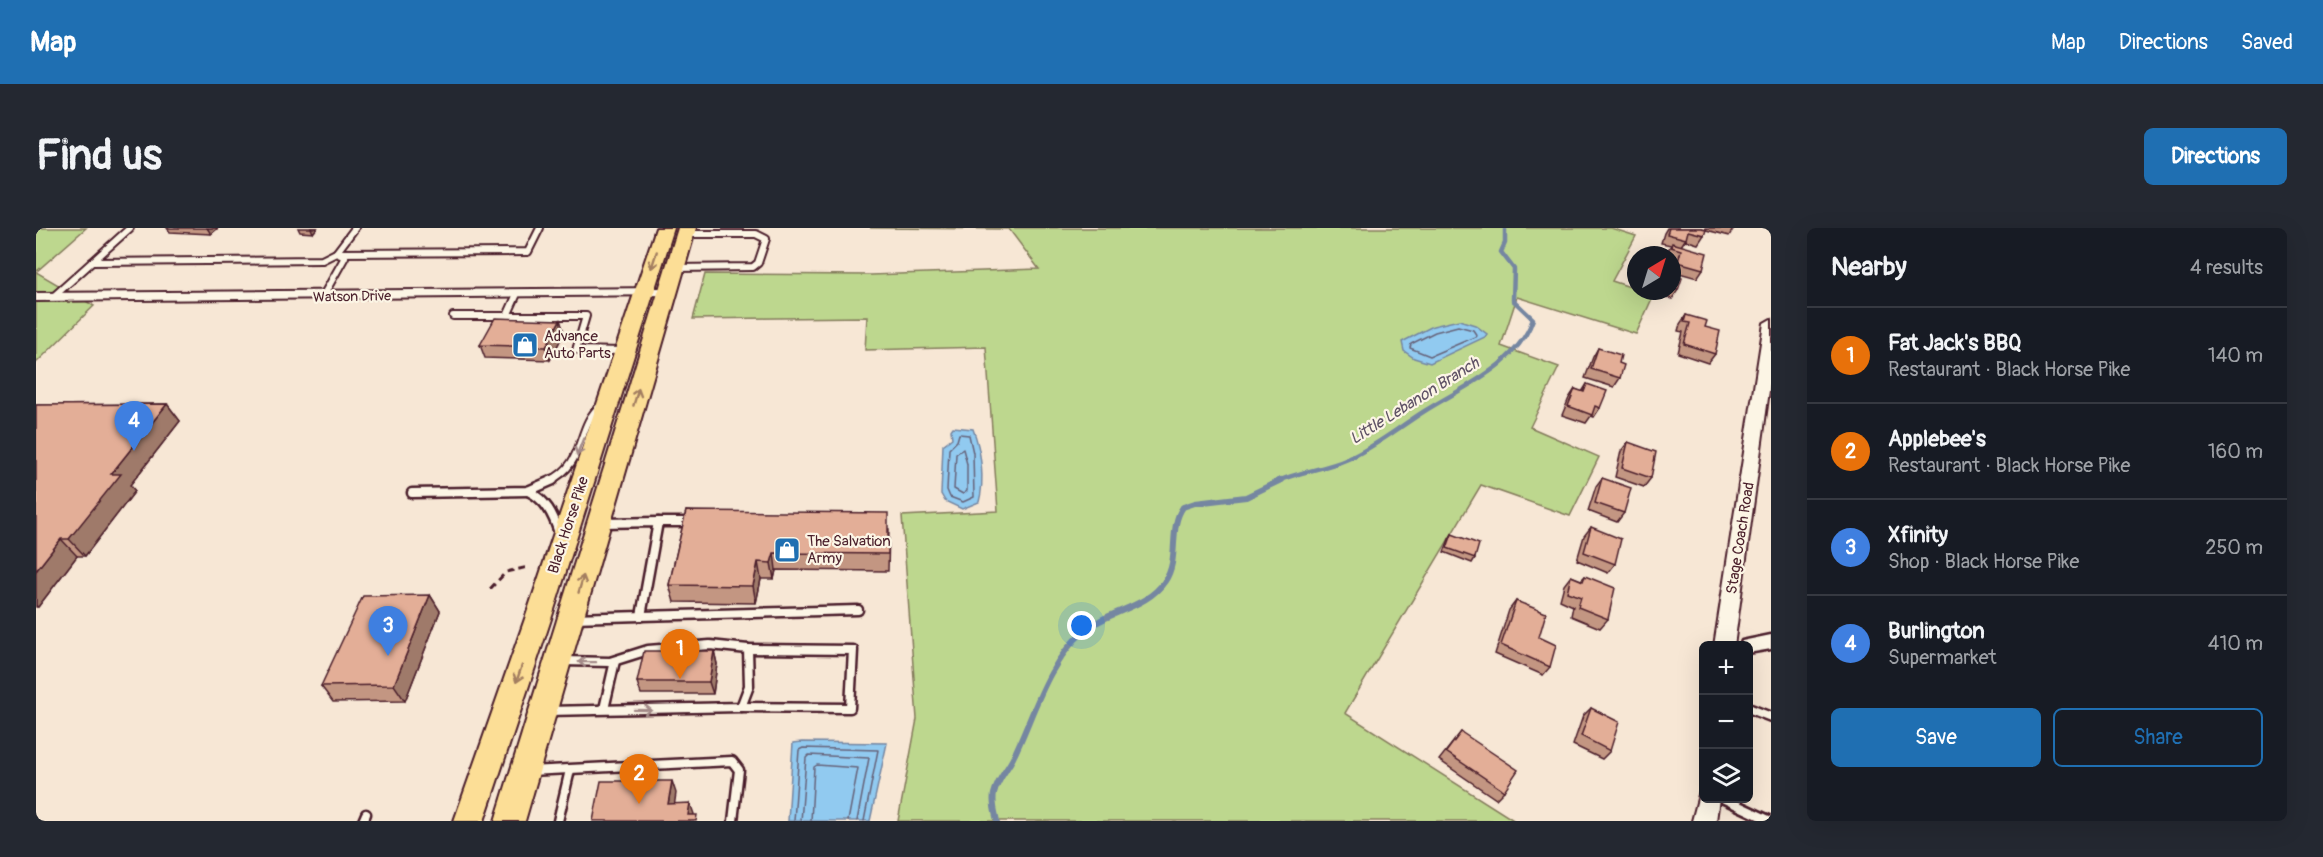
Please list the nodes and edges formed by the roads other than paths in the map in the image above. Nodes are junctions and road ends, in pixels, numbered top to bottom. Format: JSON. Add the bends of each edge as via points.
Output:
{"nodes":[{"id":1,"x":130,"y":228,"type":"edge"},
{"id":2,"x":355,"y":228,"type":"edge"},
{"id":3,"x":540,"y":228,"type":"edge"},
{"id":4,"x":664,"y":228,"type":"edge"},
{"id":5,"x":686,"y":231,"type":"edge"},
{"id":6,"x":336,"y":253,"type":"junction"},
{"id":7,"x":92,"y":262,"type":"junction"},
{"id":8,"x":675,"y":268,"type":"junction"},
{"id":9,"x":655,"y":292,"type":"junction"},
{"id":10,"x":517,"y":294,"type":"junction"},
{"id":11,"x":323,"y":296,"type":"junction"},
{"id":12,"x":36,"y":297,"type":"edge"},
{"id":13,"x":53,"y":297,"type":"junction"},
{"id":14,"x":453,"y":316,"type":"dead end"},
{"id":15,"x":507,"y":316,"type":"junction"},
{"id":16,"x":1771,"y":323,"type":"edge"},
{"id":17,"x":624,"y":351,"type":"junction"},
{"id":18,"x":609,"y":398,"type":"junction"},
{"id":19,"x":528,"y":490,"type":"junction"},
{"id":20,"x":412,"y":493,"type":"dead end"},
{"id":21,"x":658,"y":522,"type":"junction"},
{"id":22,"x":704,"y":522,"type":"edge"},
{"id":23,"x":598,"y":523,"type":"junction"},
{"id":24,"x":562,"y":544,"type":"junction"},
{"id":25,"x":858,"y":610,"type":"dead end"},
{"id":26,"x":641,"y":616,"type":"junction"},
{"id":27,"x":571,"y":618,"type":"junction"},
{"id":28,"x":1725,"y":641,"type":"edge"},
{"id":29,"x":1771,"y":642,"type":"edge"},
{"id":30,"x":1753,"y":645,"type":"edge"},
{"id":31,"x":747,"y":649,"type":"junction"},
{"id":32,"x":558,"y":661,"type":"junction"},
{"id":33,"x":615,"y":661,"type":"junction"},
{"id":34,"x":741,"y":706,"type":"junction"},
{"id":35,"x":604,"y":710,"type":"junction"},
{"id":36,"x":1753,"y":710,"type":"edge"},
{"id":37,"x":543,"y":711,"type":"junction"},
{"id":38,"x":1771,"y":717,"type":"edge"},
{"id":39,"x":570,"y":770,"type":"junction"},
{"id":40,"x":525,"y":772,"type":"junction"},
{"id":41,"x":1707,"y":803,"type":"edge"},
{"id":42,"x":1733,"y":803,"type":"edge"},
{"id":43,"x":473,"y":811,"type":"edge"},
{"id":44,"x":510,"y":821,"type":"edge"},
{"id":45,"x":558,"y":821,"type":"edge"},
{"id":46,"x":733,"y":821,"type":"edge"},
{"id":47,"x":1704,"y":821,"type":"edge"},
{"id":48,"x":1771,"y":821,"type":"edge"}],
"edges":[{"from":1,"to":7,"type":"lane"},
{"from":2,"to":6,"type":"lane"},
{"from":3,"to":6,"type":"lane","via":[[528,252]]},
{"from":4,"to":9,"type":"highway","name":"Black Horse Pike","one_way":true},
{"from":5,"to":8,"type":"highway","name":"Black Horse Pike"},
{"from":5,"to":8,"type":"lane","via":[[756,234],[766,239],[753,267]]},
{"from":6,"to":7,"type":"lane","via":[[322,260]]},
{"from":6,"to":11,"type":"lane","via":[[345,257]]},
{"from":7,"to":13,"type":"lane"},
{"from":8,"to":9,"type":"highway","name":"Black Horse Pike"},
{"from":9,"to":10,"type":"street","name":"Watson Drive"},
{"from":9,"to":17,"type":"highway","name":"Black Horse Pike"},
{"from":23,"to":9,"type":"highway","name":"Black Horse Pike","one_way":true},
{"from":10,"to":11,"type":"street","name":"Watson Drive"},
{"from":10,"to":15,"type":"lane"},
{"from":11,"to":13,"type":"street","name":"Watson Drive"},
{"from":12,"to":13,"type":"street","name":"Watson Drive"},
{"from":14,"to":15,"type":"lane"},
{"from":15,"to":17,"type":"lane","via":[[586,316],[576,350]]},
{"from":16,"to":28,"type":"street","name":"Stage Coach Road"},
{"from":17,"to":18,"type":"highway","name":"Black Horse Pike"},
{"from":18,"to":19,"type":"lane","one_way":true,"via":[[594,411],[567,471]]},
{"from":18,"to":24,"type":"highway","name":"Black Horse Pike"},
{"from":19,"to":20,"type":"lane"},
{"from":19,"to":24,"type":"lane","via":[[538,495],[552,512]]},
{"from":21,"to":22,"type":"lane"},
{"from":21,"to":23,"type":"lane"},
{"from":21,"to":26,"type":"lane"},
{"from":27,"to":23,"type":"highway","name":"Black Horse Pike","one_way":true},
{"from":24,"to":43,"type":"highway","name":"Black Horse Pike","one_way":true},
{"from":25,"to":26,"type":"lane"},
{"from":26,"to":27,"type":"lane"},
{"from":27,"to":32,"type":"highway","name":"Black Horse Pike"},
{"from":29,"to":30,"type":"street"},
{"from":31,"to":33,"type":"lane","via":[[710,645],[648,650]]},
{"from":31,"to":34,"type":"lane","via":[[748,694]]},
{"from":31,"to":34,"type":"lane","via":[[853,650],[850,708]]},
{"from":33,"to":32,"type":"lane","one_way":true},
{"from":32,"to":37,"type":"highway","name":"Black Horse Pike"},
{"from":33,"to":35,"type":"lane"},
{"from":35,"to":34,"type":"lane","one_way":true},
{"from":35,"to":37,"type":"lane"},
{"from":36,"to":38,"type":"lane"},
{"from":37,"to":40,"type":"highway","name":"Black Horse Pike"},
{"from":39,"to":40,"type":"lane"},
{"from":39,"to":45,"type":"lane"},
{"from":39,"to":46,"type":"lane","via":[[732,761],[739,770]]},
{"from":40,"to":44,"type":"highway","name":"Black Horse Pike"},
{"from":41,"to":47,"type":"street"},
{"from":42,"to":48,"type":"lane"}]}
